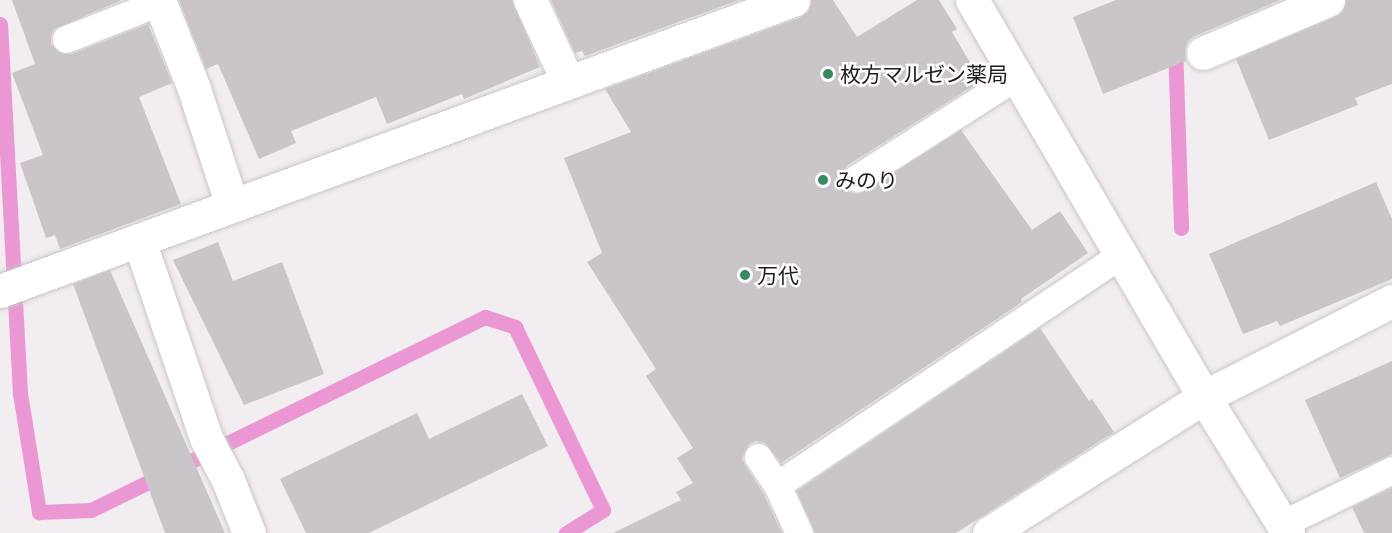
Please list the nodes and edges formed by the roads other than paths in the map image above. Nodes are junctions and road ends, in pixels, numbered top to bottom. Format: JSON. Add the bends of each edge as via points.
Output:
{"nodes":[{"id":1,"x":530,"y":0,"type":"edge"},
{"id":2,"x":793,"y":0,"type":"edge"},
{"id":3,"x":972,"y":0,"type":"edge"},
{"id":4,"x":1328,"y":0,"type":"edge"},
{"id":5,"x":160,"y":1,"type":"edge"},
{"id":6,"x":66,"y":39,"type":"dead end"},
{"id":7,"x":1203,"y":53,"type":"dead end"},
{"id":8,"x":1017,"y":76,"type":"junction"},
{"id":9,"x":568,"y":82,"type":"junction"},
{"id":10,"x":857,"y":178,"type":"dead end"},
{"id":11,"x":232,"y":205,"type":"junction"},
{"id":12,"x":139,"y":240,"type":"junction"},
{"id":13,"x":1122,"y":254,"type":"junction"},
{"id":14,"x":0,"y":291,"type":"edge"},
{"id":15,"x":1392,"y":301,"type":"edge"},
{"id":16,"x":1204,"y":397,"type":"junction"},
{"id":17,"x":758,"y":456,"type":"dead end"},
{"id":18,"x":1392,"y":470,"type":"edge"},
{"id":19,"x":777,"y":485,"type":"junction"},
{"id":20,"x":1285,"y":529,"type":"edge"},
{"id":21,"x":249,"y":533,"type":"edge"},
{"id":22,"x":800,"y":533,"type":"edge"},
{"id":23,"x":989,"y":533,"type":"edge"}],
"edges":[{"from":1,"to":9,"type":"street"},
{"from":2,"to":9,"type":"street"},
{"from":3,"to":8,"type":"street"},
{"from":4,"to":7,"type":"street"},
{"from":5,"to":6,"type":"lane"},
{"from":5,"to":11,"type":"street"},
{"from":8,"to":10,"type":"lane"},
{"from":8,"to":13,"type":"street"},
{"from":9,"to":11,"type":"street"},
{"from":11,"to":12,"type":"street"},
{"from":12,"to":14,"type":"street"},
{"from":12,"to":21,"type":"street","via":[[207,438]]},
{"from":13,"to":16,"type":"street"},
{"from":13,"to":19,"type":"lane"},
{"from":15,"to":16,"type":"street"},
{"from":16,"to":20,"type":"street"},
{"from":16,"to":23,"type":"street"},
{"from":17,"to":19,"type":"lane"},
{"from":18,"to":20,"type":"lane"},
{"from":19,"to":22,"type":"lane"}]}
